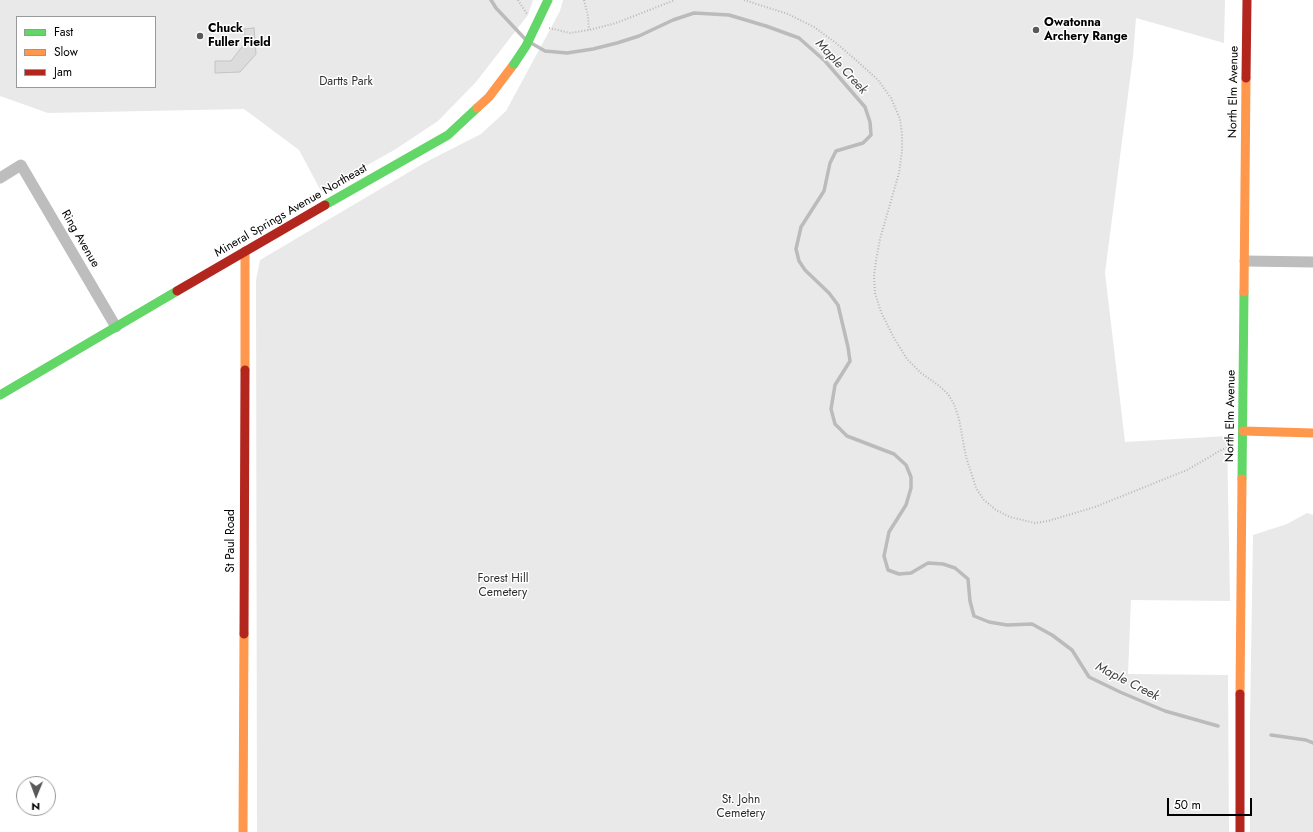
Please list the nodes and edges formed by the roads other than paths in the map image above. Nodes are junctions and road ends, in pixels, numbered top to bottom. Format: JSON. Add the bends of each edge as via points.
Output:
{"nodes":[{"id":1,"x":548,"y":0,"type":"edge"},
{"id":2,"x":1247,"y":0,"type":"edge"},
{"id":3,"x":0,"y":178,"type":"edge"},
{"id":4,"x":245,"y":251,"type":"junction"},
{"id":5,"x":1245,"y":261,"type":"junction"},
{"id":6,"x":1313,"y":262,"type":"edge"},
{"id":7,"x":116,"y":327,"type":"junction"},
{"id":8,"x":0,"y":395,"type":"edge"},
{"id":9,"x":1243,"y":431,"type":"junction"},
{"id":10,"x":1313,"y":433,"type":"edge"},
{"id":11,"x":243,"y":832,"type":"edge"},
{"id":12,"x":1240,"y":832,"type":"edge"}],
"edges":[{"from":1,"to":4,"type":"street","name":"Mineral Springs Avenue Northeast","bridge":true,"via":[[526,46],[514,64],[489,97],[448,135]]},
{"from":2,"to":5,"type":"street","name":"North Elm Avenue"},
{"from":3,"to":7,"type":"street","name":"Ring Avenue","via":[[21,165]]},
{"from":4,"to":7,"type":"street","name":"Mineral Springs Avenue Northeast"},
{"from":4,"to":11,"type":"street","name":"St Paul Road"},
{"from":5,"to":6,"type":"street"},
{"from":5,"to":9,"type":"street","name":"North Elm Avenue"},
{"from":7,"to":8,"type":"street","name":"Mineral Springs Avenue Northeast"},
{"from":9,"to":10,"type":"street"},
{"from":9,"to":12,"type":"street","name":"North Elm Avenue"}]}
